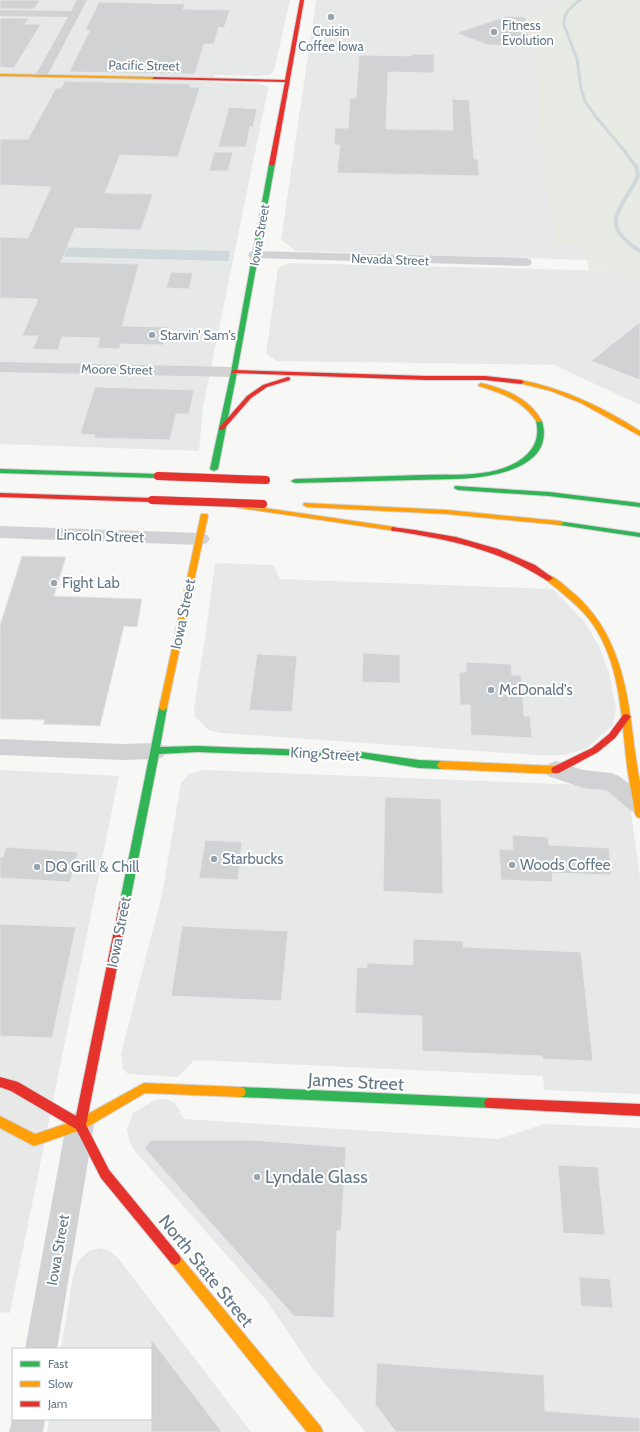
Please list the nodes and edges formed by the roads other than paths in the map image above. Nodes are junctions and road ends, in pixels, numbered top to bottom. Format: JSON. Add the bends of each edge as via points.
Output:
{"nodes":[{"id":1,"x":82,"y":0,"type":"edge"},
{"id":2,"x":302,"y":0,"type":"edge"},
{"id":3,"x":0,"y":13,"type":"edge"},
{"id":4,"x":74,"y":14,"type":"junction"},
{"id":5,"x":0,"y":75,"type":"edge"},
{"id":6,"x":41,"y":76,"type":"junction"},
{"id":7,"x":287,"y":80,"type":"junction"},
{"id":8,"x":255,"y":255,"type":"junction"},
{"id":9,"x":525,"y":262,"type":"dead end"},
{"id":10,"x":0,"y":367,"type":"edge"},
{"id":11,"x":234,"y":372,"type":"junction"},
{"id":12,"x":311,"y":375,"type":"junction"},
{"id":13,"x":426,"y":378,"type":"junction"},
{"id":14,"x":221,"y":429,"type":"junction"},
{"id":15,"x":640,"y":434,"type":"edge"},
{"id":16,"x":214,"y":469,"type":"dead end"},
{"id":17,"x":0,"y":471,"type":"edge"},
{"id":18,"x":270,"y":480,"type":"dead end"},
{"id":19,"x":420,"y":487,"type":"dead end"},
{"id":20,"x":451,"y":488,"type":"dead end"},
{"id":21,"x":0,"y":495,"type":"edge"},
{"id":22,"x":640,"y":505,"type":"edge"},
{"id":23,"x":263,"y":507,"type":"junction"},
{"id":24,"x":204,"y":516,"type":"dead end"},
{"id":25,"x":0,"y":532,"type":"edge"},
{"id":26,"x":640,"y":535,"type":"edge"},
{"id":27,"x":200,"y":539,"type":"junction"},
{"id":28,"x":626,"y":718,"type":"junction"},
{"id":29,"x":0,"y":747,"type":"edge"},
{"id":30,"x":155,"y":751,"type":"junction"},
{"id":31,"x":556,"y":770,"type":"junction"},
{"id":32,"x":639,"y":810,"type":"edge"},
{"id":33,"x":0,"y":1082,"type":"edge"},
{"id":34,"x":640,"y":1110,"type":"edge"},
{"id":35,"x":0,"y":1122,"type":"edge"},
{"id":36,"x":80,"y":1125,"type":"junction"},
{"id":37,"x":41,"y":1348,"type":"edge"},
{"id":38,"x":28,"y":1420,"type":"edge"},
{"id":39,"x":26,"y":1432,"type":"edge"},
{"id":40,"x":316,"y":1432,"type":"edge"}],
"edges":[{"from":1,"to":4,"type":"street"},
{"from":2,"to":7,"type":"main road","name":"Iowa Street"},
{"from":3,"to":4,"type":"street"},
{"from":4,"to":6,"type":"street"},
{"from":5,"to":6,"type":"main road","name":"Pacific Street"},
{"from":6,"to":7,"type":"main road","name":"Pacific Street"},
{"from":7,"to":8,"type":"main road","name":"Iowa Street"},
{"from":8,"to":9,"type":"street","name":"Nevada Street"},
{"from":8,"to":11,"type":"main road","name":"Iowa Street"},
{"from":10,"to":11,"type":"street","name":"Moore Street"},
{"from":11,"to":12,"type":"main road"},
{"from":11,"to":14,"type":"main road","name":"Iowa Street"},
{"from":12,"to":13,"type":"main road"},
{"from":12,"to":14,"type":"main road","via":[[289,378],[263,388],[249,398]]},
{"from":13,"to":15,"type":"main road","via":[[489,377],[551,388],[606,411]]},
{"from":13,"to":19,"type":"main road","via":[[481,386],[503,392],[522,402],[535,414],[541,428],[541,442],[532,455],[522,462],[495,473],[470,476],[292,481]]},
{"from":14,"to":16,"type":"main road","name":"Iowa Street"},
{"from":17,"to":18,"type":"main road","bridge":true},
{"from":20,"to":22,"type":"main road"},
{"from":21,"to":23,"type":"main road","bridge":true,"via":[[221,503]]},
{"from":23,"to":26,"type":"main road","via":[[350,506],[455,512],[537,520]]},
{"from":23,"to":28,"type":"main road","via":[[446,537],[521,560],[547,575],[575,598],[598,625],[608,642],[619,673]]},
{"from":24,"to":27,"type":"main road","name":"Iowa Street"},
{"from":25,"to":27,"type":"street","name":"Lincoln Street"},
{"from":27,"to":30,"type":"main road","name":"Iowa Street"},
{"from":28,"to":31,"type":"main road","via":[[612,736],[595,750]]},
{"from":28,"to":32,"type":"main road"},
{"from":29,"to":30,"type":"street","name":"King Street"},
{"from":30,"to":31,"type":"main road","name":"King Street","via":[[197,749],[361,756],[419,764]]},
{"from":30,"to":36,"type":"main road","name":"Iowa Street"},
{"from":31,"to":32,"type":"street","name":"King Street","via":[[583,779],[611,782],[624,791]]},
{"from":33,"to":36,"type":"main road","via":[[14,1086]]},
{"from":34,"to":36,"type":"main road","name":"James Street","via":[[144,1088]]},
{"from":35,"to":36,"type":"main road","name":"James Street","via":[[34,1140]]},
{"from":36,"to":37,"type":"street","name":"Iowa Street"},
{"from":36,"to":40,"type":"main road","name":"North State Street","via":[[105,1174]]},
{"from":38,"to":39,"type":"street"}]}
